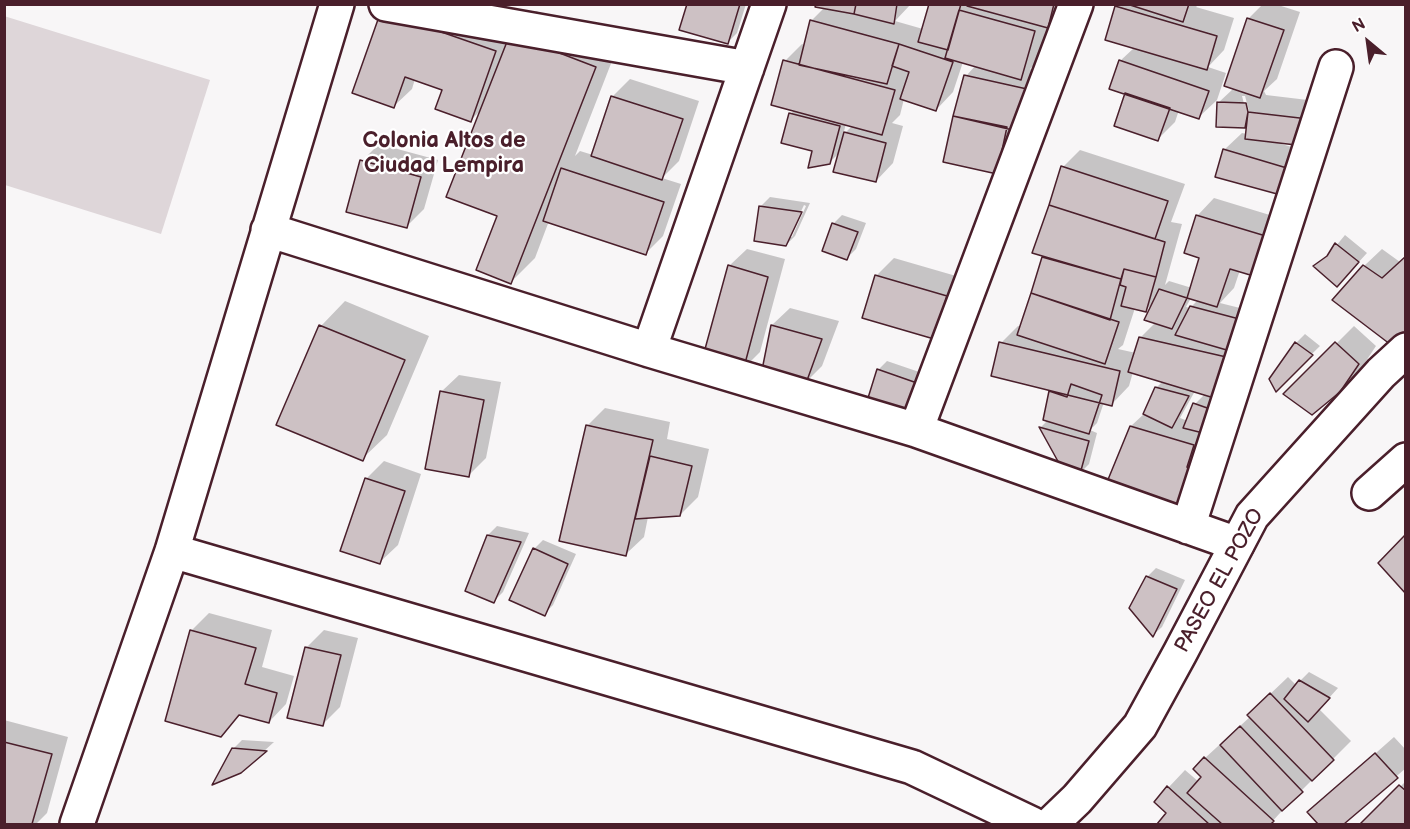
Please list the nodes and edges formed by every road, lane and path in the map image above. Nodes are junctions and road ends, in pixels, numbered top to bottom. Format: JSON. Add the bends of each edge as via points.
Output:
{"nodes":[{"id":1,"x":337,"y":4,"type":"edge"},
{"id":2,"x":386,"y":4,"type":"edge"},
{"id":3,"x":769,"y":4,"type":"edge"},
{"id":4,"x":1076,"y":4,"type":"edge"},
{"id":5,"x":452,"y":10,"type":"edge"},
{"id":6,"x":747,"y":68,"type":"junction"},
{"id":7,"x":1336,"y":68,"type":"dead end"},
{"id":8,"x":268,"y":230,"type":"junction"},
{"id":9,"x":649,"y":350,"type":"junction"},
{"id":10,"x":1406,"y":350,"type":"edge"},
{"id":11,"x":916,"y":430,"type":"junction"},
{"id":12,"x":1406,"y":460,"type":"edge"},
{"id":13,"x":1369,"y":493,"type":"dead end"},
{"id":14,"x":1188,"y":527,"type":"junction"},
{"id":15,"x":1237,"y":544,"type":"junction"},
{"id":16,"x":172,"y":551,"type":"junction"},
{"id":17,"x":77,"y":825,"type":"edge"},
{"id":18,"x":1032,"y":825,"type":"edge"},
{"id":19,"x":1051,"y":825,"type":"edge"}],
"edges":[{"from":1,"to":8,"type":"street"},
{"from":2,"to":5,"type":"street"},
{"from":3,"to":6,"type":"street"},
{"from":4,"to":11,"type":"street"},
{"from":5,"to":6,"type":"street"},
{"from":6,"to":9,"type":"street"},
{"from":7,"to":14,"type":"street"},
{"from":8,"to":9,"type":"street"},
{"from":8,"to":16,"type":"street"},
{"from":9,"to":11,"type":"street"},
{"from":10,"to":15,"type":"street","name":"PASEO EL POZO","via":[[1252,516]]},
{"from":11,"to":14,"type":"street"},
{"from":12,"to":13,"type":"street"},
{"from":14,"to":15,"type":"street"},
{"from":15,"to":19,"type":"street","name":"PASEO EL POZO","via":[[1140,726]]},
{"from":16,"to":17,"type":"street"},
{"from":16,"to":18,"type":"street","via":[[912,767]]}]}
